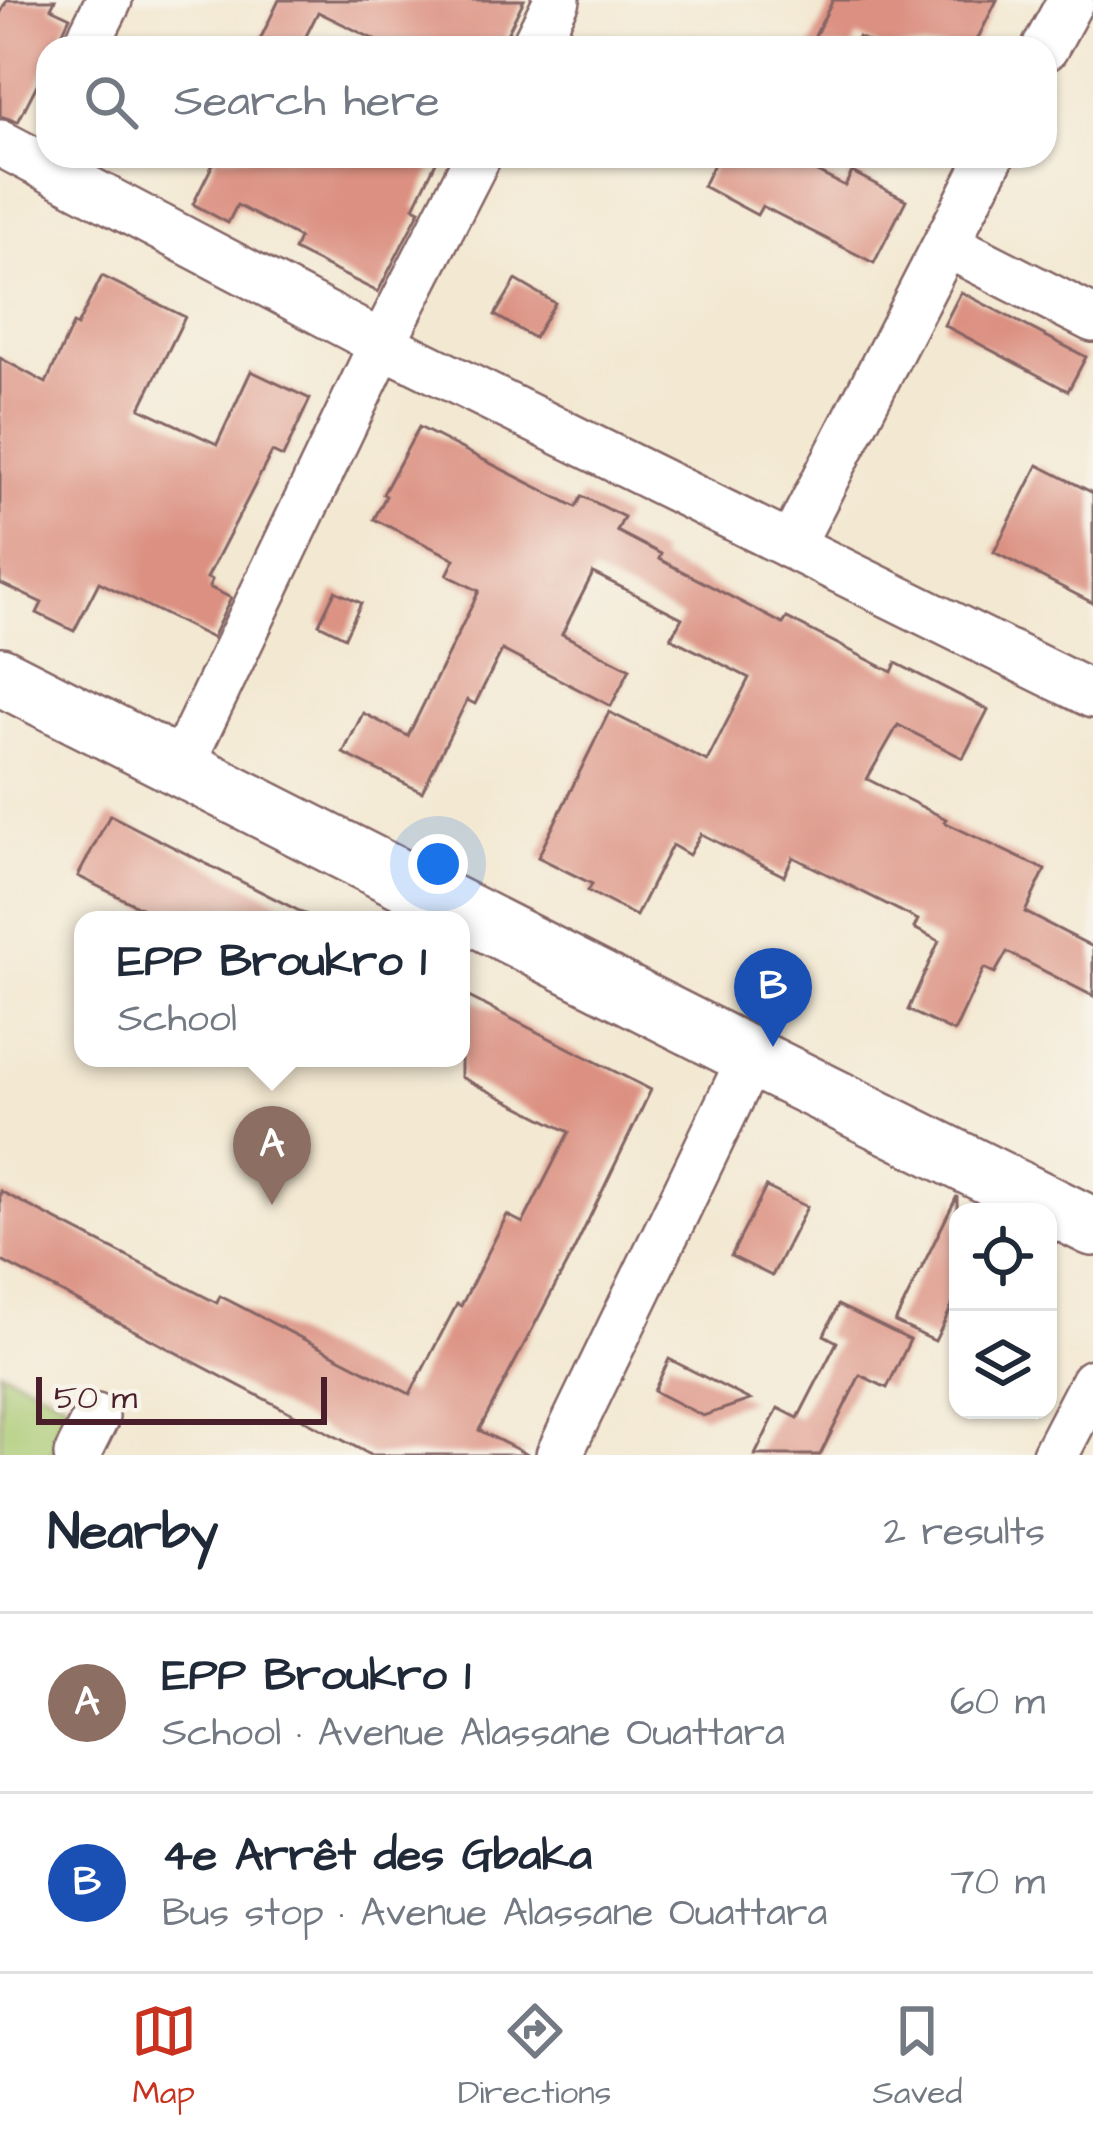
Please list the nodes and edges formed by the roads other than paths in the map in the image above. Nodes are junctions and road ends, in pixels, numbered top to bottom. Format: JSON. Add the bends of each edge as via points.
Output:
{"nodes":[{"id":1,"x":109,"y":0,"type":"edge"},
{"id":2,"x":557,"y":0,"type":"edge"},
{"id":3,"x":1071,"y":0,"type":"edge"},
{"id":4,"x":91,"y":36,"type":"edge"},
{"id":5,"x":539,"y":36,"type":"edge"},
{"id":6,"x":1052,"y":36,"type":"edge"},
{"id":7,"x":75,"y":168,"type":"edge"},
{"id":8,"x":472,"y":168,"type":"edge"},
{"id":9,"x":985,"y":168,"type":"edge"},
{"id":10,"x":946,"y":244,"type":"junction"},
{"id":11,"x":1093,"y":319,"type":"edge"},
{"id":12,"x":382,"y":344,"type":"junction"},
{"id":13,"x":790,"y":546,"type":"junction"},
{"id":14,"x":2,"y":680,"type":"edge"},
{"id":15,"x":1093,"y":695,"type":"edge"},
{"id":16,"x":179,"y":769,"type":"junction"},
{"id":17,"x":461,"y":911,"type":"edge"},
{"id":18,"x":470,"y":916,"type":"edge"},
{"id":19,"x":751,"y":1057,"type":"junction"},
{"id":20,"x":1093,"y":1227,"type":"edge"},
{"id":21,"x":1093,"y":1382,"type":"edge"},
{"id":22,"x":559,"y":1455,"type":"edge"},
{"id":23,"x":1055,"y":1455,"type":"edge"}],
"edges":[{"from":1,"to":4,"type":"street"},
{"from":2,"to":5,"type":"street"},
{"from":3,"to":6,"type":"street"},
{"from":7,"to":12,"type":"street"},
{"from":8,"to":12,"type":"street"},
{"from":9,"to":10,"type":"street"},
{"from":10,"to":11,"type":"street"},
{"from":10,"to":13,"type":"street"},
{"from":12,"to":13,"type":"street"},
{"from":12,"to":16,"type":"street"},
{"from":13,"to":15,"type":"street"},
{"from":14,"to":16,"type":"street"},
{"from":16,"to":17,"type":"street"},
{"from":18,"to":19,"type":"street"},
{"from":19,"to":20,"type":"street"},
{"from":19,"to":22,"type":"street"},
{"from":21,"to":23,"type":"street"}]}
